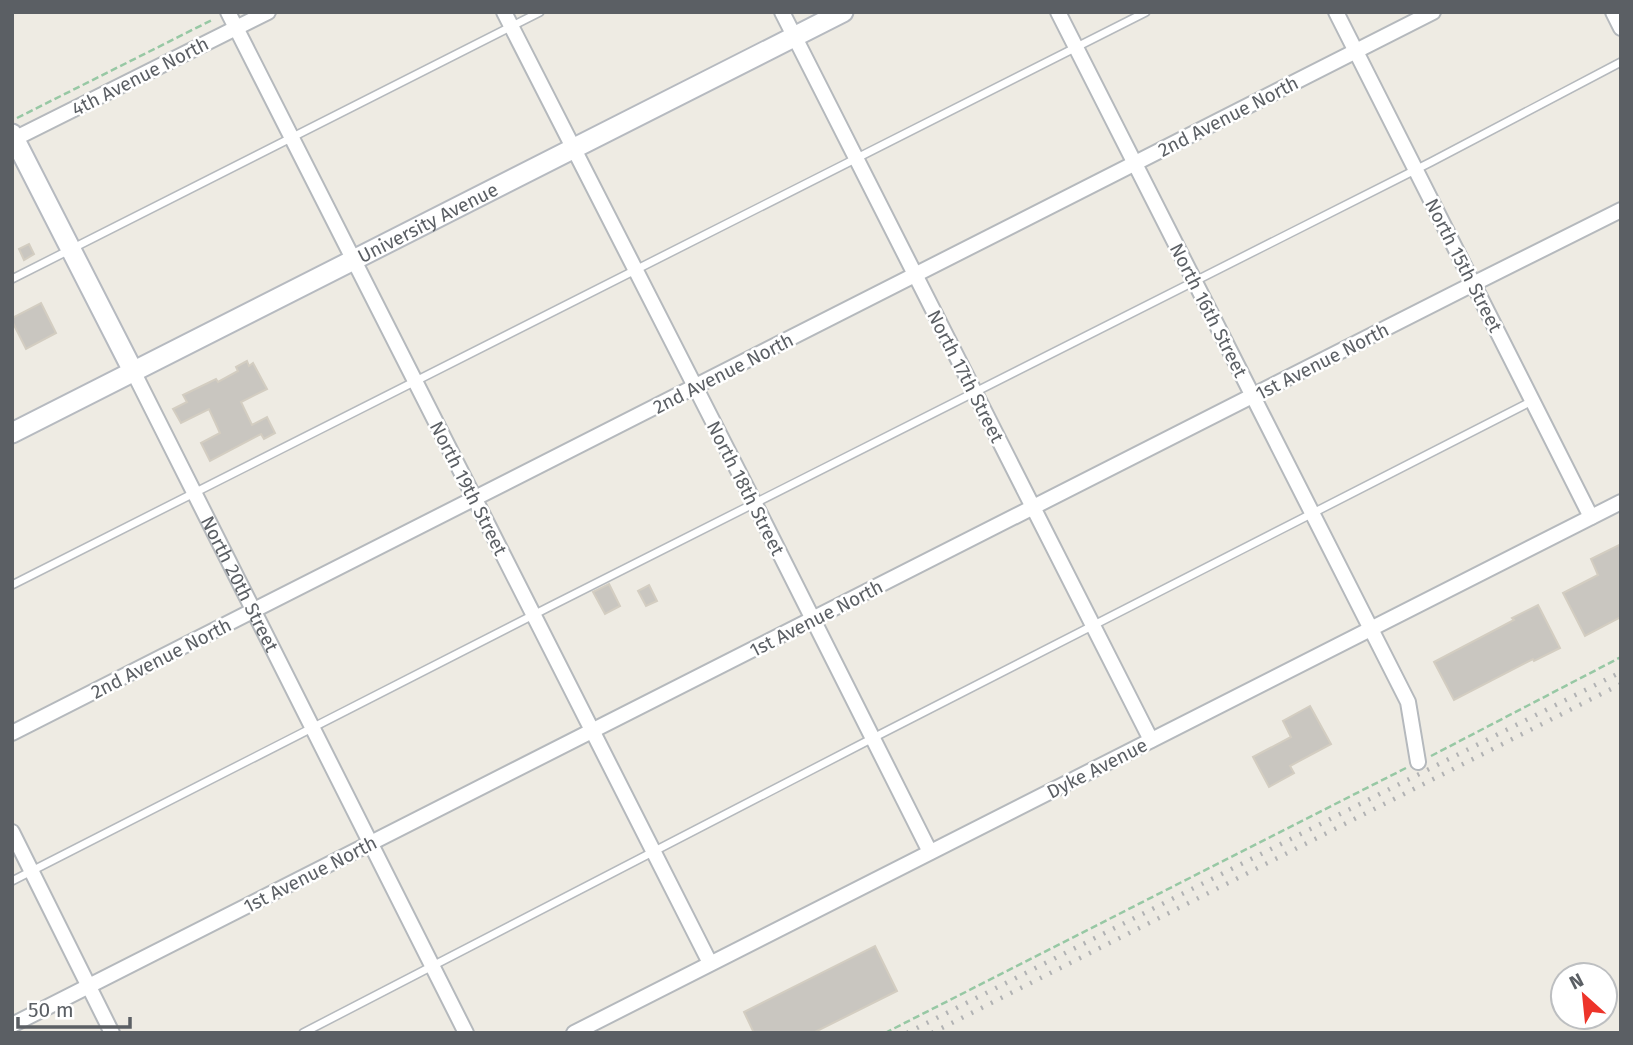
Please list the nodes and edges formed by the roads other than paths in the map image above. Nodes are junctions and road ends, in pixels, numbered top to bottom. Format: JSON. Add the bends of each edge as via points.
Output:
{"nodes":[{"id":1,"x":268,"y":12,"type":"edge"},
{"id":2,"x":504,"y":12,"type":"edge"},
{"id":3,"x":540,"y":12,"type":"edge"},
{"id":4,"x":782,"y":12,"type":"edge"},
{"id":5,"x":843,"y":12,"type":"edge"},
{"id":6,"x":1058,"y":12,"type":"edge"},
{"id":7,"x":1146,"y":12,"type":"edge"},
{"id":8,"x":1336,"y":12,"type":"edge"},
{"id":9,"x":1433,"y":12,"type":"edge"},
{"id":10,"x":1613,"y":12,"type":"edge"},
{"id":11,"x":223,"y":14,"type":"edge"},
{"id":12,"x":511,"y":26,"type":"junction"},
{"id":13,"x":1621,"y":28,"type":"edge"},
{"id":14,"x":236,"y":29,"type":"junction"},
{"id":15,"x":794,"y":37,"type":"junction"},
{"id":16,"x":1076,"y":48,"type":"junction"},
{"id":17,"x":1356,"y":51,"type":"junction"},
{"id":18,"x":1621,"y":62,"type":"edge"},
{"id":19,"x":13,"y":133,"type":"edge"},
{"id":20,"x":292,"y":138,"type":"junction"},
{"id":21,"x":573,"y":149,"type":"junction"},
{"id":22,"x":856,"y":159,"type":"junction"},
{"id":23,"x":1135,"y":164,"type":"junction"},
{"id":24,"x":1415,"y":170,"type":"junction"},
{"id":25,"x":1621,"y":210,"type":"edge"},
{"id":26,"x":71,"y":249,"type":"junction"},
{"id":27,"x":354,"y":260,"type":"junction"},
{"id":28,"x":636,"y":270,"type":"junction"},
{"id":29,"x":915,"y":275,"type":"junction"},
{"id":30,"x":12,"y":279,"type":"edge"},
{"id":31,"x":1195,"y":282,"type":"junction"},
{"id":32,"x":1473,"y":284,"type":"junction"},
{"id":33,"x":133,"y":371,"type":"junction"},
{"id":34,"x":414,"y":382,"type":"junction"},
{"id":35,"x":695,"y":387,"type":"junction"},
{"id":36,"x":975,"y":393,"type":"junction"},
{"id":37,"x":1253,"y":396,"type":"junction"},
{"id":38,"x":1532,"y":401,"type":"junction"},
{"id":39,"x":12,"y":433,"type":"edge"},
{"id":40,"x":195,"y":493,"type":"junction"},
{"id":41,"x":474,"y":499,"type":"junction"},
{"id":42,"x":1621,"y":502,"type":"edge"},
{"id":43,"x":755,"y":504,"type":"junction"},
{"id":44,"x":1033,"y":508,"type":"junction"},
{"id":45,"x":1312,"y":514,"type":"junction"},
{"id":46,"x":1591,"y":517,"type":"junction"},
{"id":47,"x":12,"y":585,"type":"edge"},
{"id":48,"x":254,"y":611,"type":"junction"},
{"id":49,"x":534,"y":614,"type":"junction"},
{"id":50,"x":813,"y":620,"type":"junction"},
{"id":51,"x":1093,"y":626,"type":"junction"},
{"id":52,"x":1371,"y":630,"type":"junction"},
{"id":53,"x":314,"y":728,"type":"junction"},
{"id":54,"x":592,"y":732,"type":"junction"},
{"id":55,"x":12,"y":733,"type":"edge"},
{"id":56,"x":873,"y":738,"type":"junction"},
{"id":57,"x":1151,"y":740,"type":"junction"},
{"id":58,"x":1418,"y":762,"type":"road end"},
{"id":59,"x":12,"y":832,"type":"edge"},
{"id":60,"x":371,"y":843,"type":"junction"},
{"id":61,"x":654,"y":852,"type":"junction"},
{"id":62,"x":930,"y":852,"type":"junction"},
{"id":63,"x":32,"y":871,"type":"junction"},
{"id":64,"x":12,"y":881,"type":"edge"},
{"id":65,"x":710,"y":963,"type":"junction"},
{"id":66,"x":433,"y":966,"type":"junction"},
{"id":67,"x":89,"y":986,"type":"junction"},
{"id":68,"x":12,"y":1026,"type":"edge"},
{"id":69,"x":111,"y":1033,"type":"edge"},
{"id":70,"x":303,"y":1033,"type":"edge"},
{"id":71,"x":467,"y":1033,"type":"edge"},
{"id":72,"x":574,"y":1033,"type":"edge"}],
"edges":[{"from":1,"to":14,"type":"street","name":"4th Avenue North"},
{"from":2,"to":12,"type":"street","name":"North 18th Street"},
{"from":3,"to":12,"type":"lane"},
{"from":4,"to":15,"type":"street","name":"North 17th Street"},
{"from":5,"to":15,"type":"street","name":"University Avenue"},
{"from":6,"to":16,"type":"street","name":"North 16th Street"},
{"from":7,"to":16,"type":"lane"},
{"from":8,"to":17,"type":"street","name":"North 15th Street"},
{"from":9,"to":17,"type":"street","name":"2nd Avenue North"},
{"from":10,"to":13,"type":"street"},
{"from":11,"to":14,"type":"street","name":"North 19th Street"},
{"from":12,"to":20,"type":"lane"},
{"from":12,"to":21,"type":"street","name":"North 18th Street"},
{"from":14,"to":19,"type":"street","name":"4th Avenue North"},
{"from":14,"to":20,"type":"street","name":"North 19th Street"},
{"from":15,"to":21,"type":"street","name":"University Avenue"},
{"from":15,"to":22,"type":"street","name":"North 17th Street"},
{"from":16,"to":22,"type":"lane"},
{"from":16,"to":23,"type":"street","name":"North 16th Street"},
{"from":17,"to":23,"type":"street","name":"2nd Avenue North"},
{"from":17,"to":24,"type":"street","name":"North 15th Street"},
{"from":18,"to":24,"type":"lane"},
{"from":19,"to":26,"type":"street","name":"North 20th Street"},
{"from":20,"to":26,"type":"lane"},
{"from":20,"to":27,"type":"street","name":"North 19th Street"},
{"from":21,"to":27,"type":"street","name":"University Avenue"},
{"from":21,"to":28,"type":"street","name":"North 18th Street"},
{"from":22,"to":28,"type":"lane"},
{"from":22,"to":29,"type":"street","name":"North 17th Street"},
{"from":23,"to":29,"type":"street","name":"2nd Avenue North"},
{"from":23,"to":31,"type":"street","name":"North 16th Street"},
{"from":24,"to":31,"type":"lane"},
{"from":24,"to":32,"type":"street","name":"North 15th Street"},
{"from":25,"to":32,"type":"street","name":"1st Avenue North"},
{"from":26,"to":30,"type":"lane"},
{"from":26,"to":33,"type":"street","name":"North 20th Street"},
{"from":27,"to":33,"type":"street","name":"University Avenue"},
{"from":27,"to":34,"type":"street","name":"North 19th Street"},
{"from":28,"to":34,"type":"lane"},
{"from":28,"to":35,"type":"street","name":"North 18th Street"},
{"from":29,"to":35,"type":"street","name":"2nd Avenue North"},
{"from":29,"to":36,"type":"street","name":"North 17th Street"},
{"from":31,"to":36,"type":"lane"},
{"from":31,"to":37,"type":"street","name":"North 16th Street"},
{"from":32,"to":37,"type":"street","name":"1st Avenue North"},
{"from":32,"to":38,"type":"street","name":"North 15th Street"},
{"from":33,"to":39,"type":"street","name":"University Avenue"},
{"from":33,"to":40,"type":"street","name":"North 20th Street"},
{"from":34,"to":40,"type":"lane"},
{"from":34,"to":41,"type":"street","name":"North 19th Street"},
{"from":35,"to":41,"type":"street","name":"2nd Avenue North"},
{"from":35,"to":43,"type":"street","name":"North 18th Street"},
{"from":36,"to":43,"type":"lane"},
{"from":36,"to":44,"type":"street","name":"North 17th Street"},
{"from":37,"to":44,"type":"street","name":"1st Avenue North"},
{"from":37,"to":45,"type":"street","name":"North 16th Street"},
{"from":38,"to":45,"type":"lane"},
{"from":38,"to":46,"type":"street","name":"North 15th Street"},
{"from":40,"to":47,"type":"lane"},
{"from":40,"to":48,"type":"street","name":"North 20th Street"},
{"from":41,"to":48,"type":"street","name":"2nd Avenue North"},
{"from":41,"to":49,"type":"street","name":"North 19th Street"},
{"from":42,"to":46,"type":"street","name":"Dyke Avenue"},
{"from":43,"to":49,"type":"lane"},
{"from":43,"to":50,"type":"street","name":"North 18th Street"},
{"from":44,"to":50,"type":"street","name":"1st Avenue North"},
{"from":44,"to":51,"type":"street","name":"North 17th Street"},
{"from":45,"to":51,"type":"lane"},
{"from":45,"to":52,"type":"street","name":"North 16th Street"},
{"from":46,"to":52,"type":"street","name":"Dyke Avenue"},
{"from":48,"to":53,"type":"street","name":"North 20th Street"},
{"from":48,"to":55,"type":"street","name":"2nd Avenue North"},
{"from":49,"to":53,"type":"lane"},
{"from":49,"to":54,"type":"street","name":"North 19th Street"},
{"from":50,"to":54,"type":"street","name":"1st Avenue North"},
{"from":50,"to":56,"type":"street","name":"North 18th Street"},
{"from":51,"to":56,"type":"lane"},
{"from":51,"to":57,"type":"street","name":"North 17th Street"},
{"from":52,"to":57,"type":"street","name":"Dyke Avenue"},
{"from":52,"to":58,"type":"street","name":"North 16th Street","via":[[1408,702]]},
{"from":53,"to":60,"type":"street","name":"North 20th Street"},
{"from":53,"to":63,"type":"lane"},
{"from":54,"to":60,"type":"street","name":"1st Avenue North"},
{"from":54,"to":61,"type":"street","name":"North 19th Street"},
{"from":56,"to":61,"type":"lane"},
{"from":56,"to":62,"type":"street","name":"North 18th Street"},
{"from":57,"to":62,"type":"street","name":"Dyke Avenue"},
{"from":59,"to":63,"type":"street"},
{"from":60,"to":66,"type":"street","name":"North 20th Street"},
{"from":60,"to":67,"type":"street","name":"1st Avenue North"},
{"from":61,"to":65,"type":"street","name":"North 19th Street"},
{"from":61,"to":66,"type":"lane"},
{"from":62,"to":65,"type":"street","name":"Dyke Avenue"},
{"from":63,"to":64,"type":"lane"},
{"from":63,"to":67,"type":"street"},
{"from":65,"to":72,"type":"street","name":"Dyke Avenue"},
{"from":66,"to":70,"type":"lane"},
{"from":66,"to":71,"type":"street","name":"North 20th Street"},
{"from":67,"to":68,"type":"street","name":"1st Avenue North"},
{"from":67,"to":69,"type":"street"}]}
